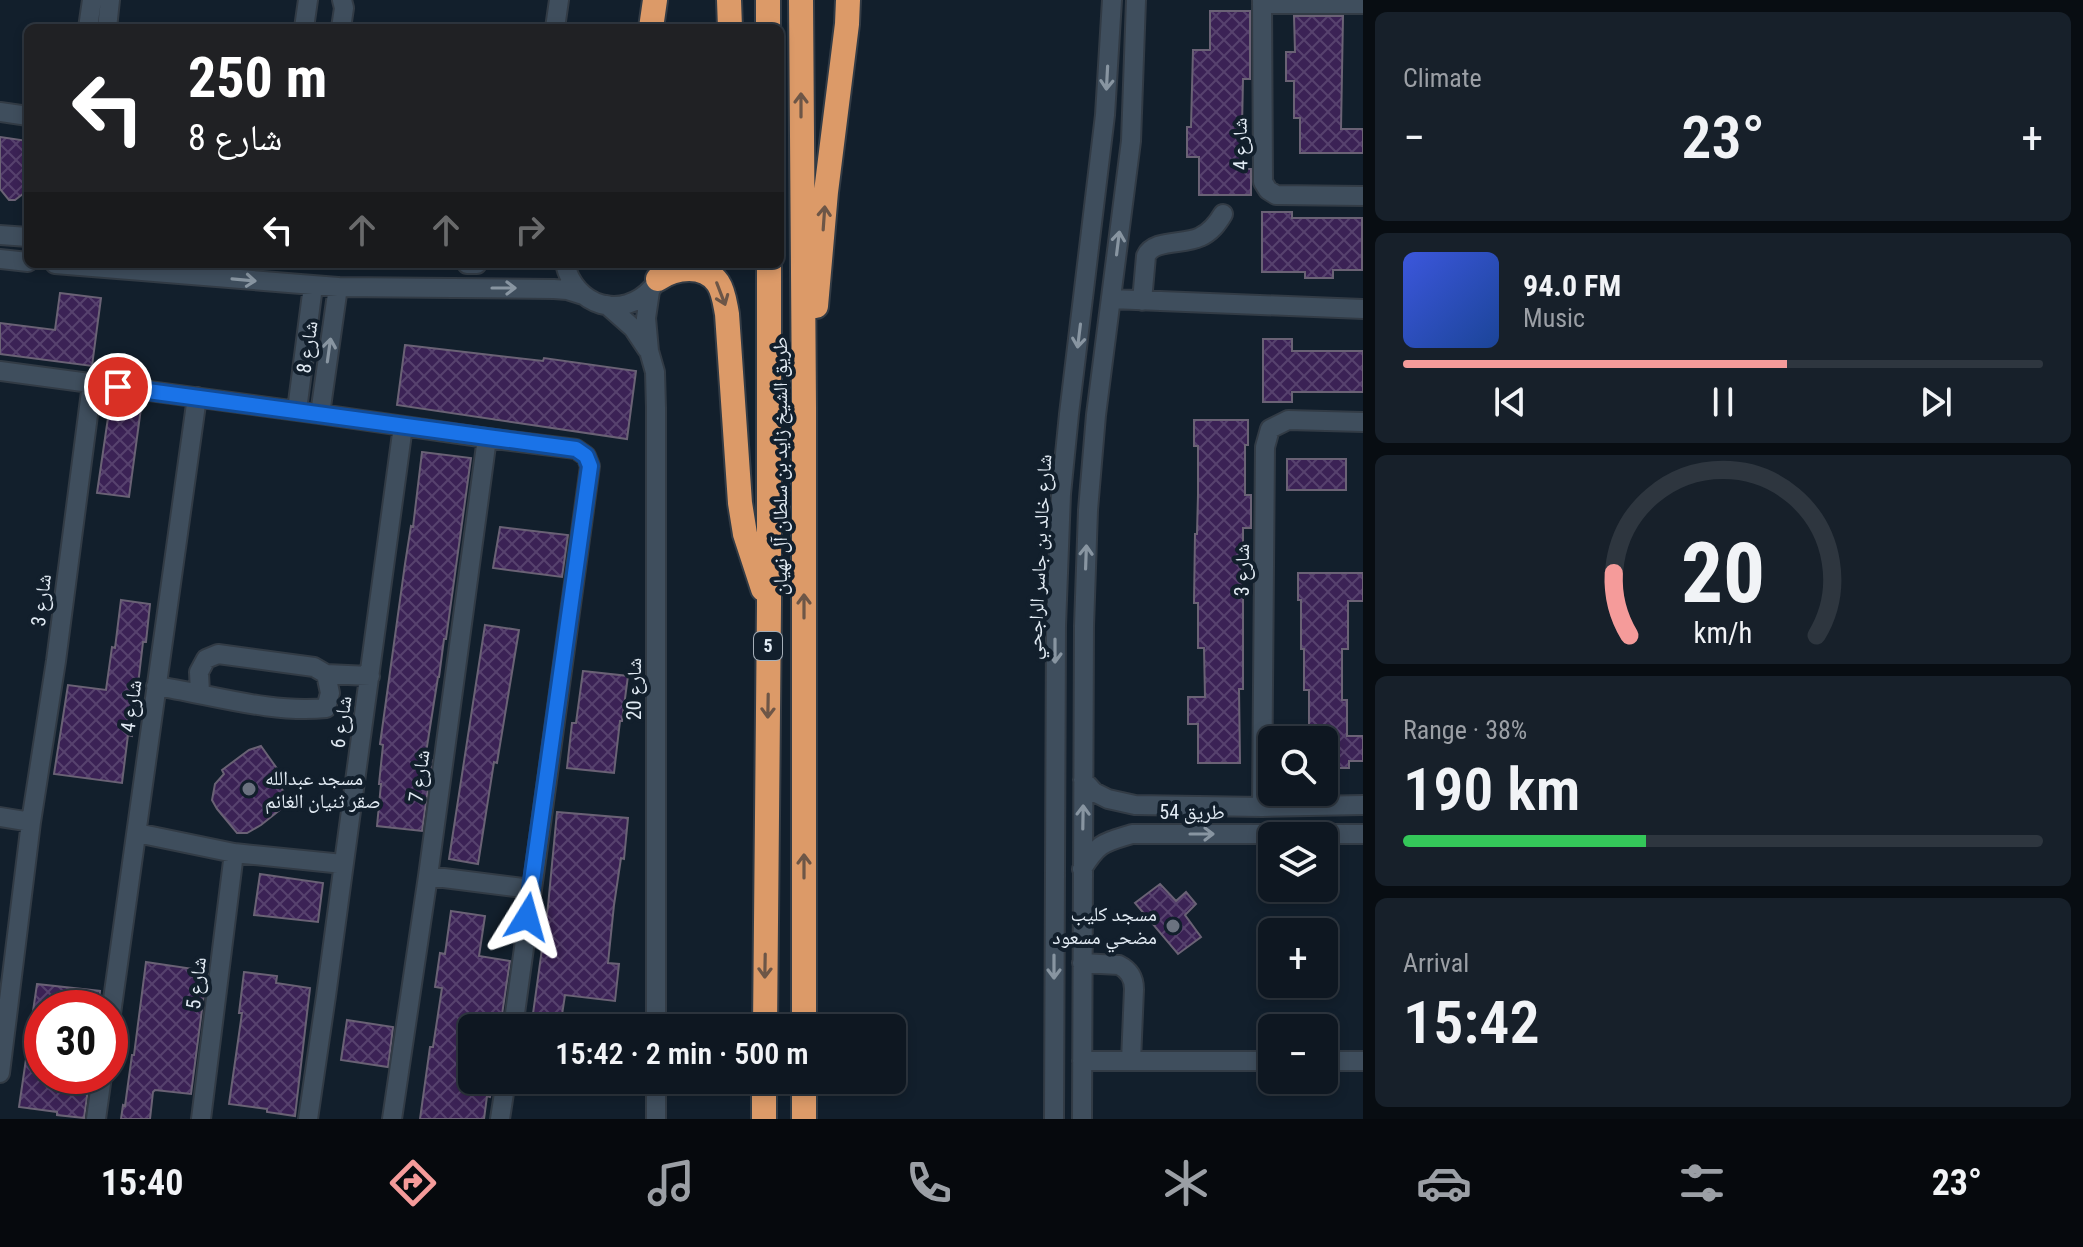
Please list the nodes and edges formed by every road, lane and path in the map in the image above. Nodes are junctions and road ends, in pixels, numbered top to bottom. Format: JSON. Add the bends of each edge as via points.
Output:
{"nodes":[{"id":1,"x":308,"y":0,"type":"edge"},
{"id":2,"x":342,"y":0,"type":"edge"},
{"id":3,"x":559,"y":0,"type":"edge"},
{"id":4,"x":655,"y":0,"type":"edge"},
{"id":5,"x":729,"y":0,"type":"edge"},
{"id":6,"x":768,"y":0,"type":"edge"},
{"id":7,"x":801,"y":0,"type":"edge"},
{"id":8,"x":848,"y":0,"type":"edge"},
{"id":9,"x":1112,"y":0,"type":"edge"},
{"id":10,"x":1136,"y":0,"type":"edge"},
{"id":11,"x":92,"y":1,"type":"edge"},
{"id":12,"x":1262,"y":2,"type":"edge"},
{"id":13,"x":1363,"y":4,"type":"edge"},
{"id":14,"x":89,"y":24,"type":"edge"},
{"id":15,"x":105,"y":24,"type":"edge"},
{"id":16,"x":305,"y":24,"type":"edge"},
{"id":17,"x":342,"y":24,"type":"edge"},
{"id":18,"x":556,"y":24,"type":"edge"},
{"id":19,"x":652,"y":24,"type":"edge"},
{"id":20,"x":730,"y":24,"type":"edge"},
{"id":21,"x":768,"y":24,"type":"edge"},
{"id":22,"x":0,"y":112,"type":"edge"},
{"id":23,"x":1133,"y":113,"type":"junction"},
{"id":24,"x":24,"y":115,"type":"edge"},
{"id":25,"x":1105,"y":115,"type":"junction"},
{"id":26,"x":1363,"y":196,"type":"edge"},
{"id":27,"x":1223,"y":214,"type":"dead end"},
{"id":28,"x":0,"y":235,"type":"edge"},
{"id":29,"x":24,"y":237,"type":"edge"},
{"id":30,"x":0,"y":259,"type":"edge"},
{"id":31,"x":24,"y":262,"type":"edge"},
{"id":32,"x":102,"y":268,"type":"edge"},
{"id":33,"x":566,"y":268,"type":"edge"},
{"id":34,"x":752,"y":268,"type":"edge"},
{"id":35,"x":769,"y":268,"type":"edge"},
{"id":36,"x":657,"y":278,"type":"edge"},
{"id":37,"x":313,"y":286,"type":"junction"},
{"id":38,"x":338,"y":287,"type":"junction"},
{"id":39,"x":583,"y":295,"type":"junction"},
{"id":40,"x":1111,"y":299,"type":"junction"},
{"id":41,"x":1142,"y":301,"type":"junction"},
{"id":42,"x":607,"y":305,"type":"junction"},
{"id":43,"x":1363,"y":309,"type":"edge"},
{"id":44,"x":649,"y":351,"type":"junction"},
{"id":45,"x":0,"y":371,"type":"edge"},
{"id":46,"x":92,"y":384,"type":"junction"},
{"id":47,"x":197,"y":397,"type":"junction"},
{"id":48,"x":769,"y":407,"type":"junction"},
{"id":49,"x":804,"y":407,"type":"junction"},
{"id":50,"x":297,"y":410,"type":"junction"},
{"id":51,"x":320,"y":414,"type":"junction"},
{"id":52,"x":1069,"y":414,"type":"junction"},
{"id":53,"x":1096,"y":415,"type":"junction"},
{"id":54,"x":1363,"y":422,"type":"edge"},
{"id":55,"x":403,"y":426,"type":"junction"},
{"id":56,"x":487,"y":438,"type":"junction"},
{"id":57,"x":1061,"y":494,"type":"junction"},
{"id":58,"x":1088,"y":510,"type":"junction"},
{"id":59,"x":769,"y":605,"type":"junction"},
{"id":60,"x":326,"y":674,"type":"junction"},
{"id":61,"x":370,"y":676,"type":"junction"},
{"id":62,"x":156,"y":686,"type":"junction"},
{"id":63,"x":200,"y":693,"type":"junction"},
{"id":64,"x":1083,"y":780,"type":"junction"},
{"id":65,"x":1154,"y":805,"type":"junction"},
{"id":66,"x":1363,"y":805,"type":"edge"},
{"id":67,"x":1262,"y":807,"type":"junction"},
{"id":68,"x":0,"y":817,"type":"edge"},
{"id":69,"x":31,"y":822,"type":"junction"},
{"id":70,"x":137,"y":833,"type":"junction"},
{"id":71,"x":1152,"y":834,"type":"junction"},
{"id":72,"x":1363,"y":834,"type":"edge"},
{"id":73,"x":234,"y":853,"type":"junction"},
{"id":74,"x":343,"y":864,"type":"junction"},
{"id":75,"x":1082,"y":869,"type":"junction"},
{"id":76,"x":428,"y":876,"type":"junction"},
{"id":77,"x":531,"y":889,"type":"junction"},
{"id":78,"x":1082,"y":963,"type":"junction"},
{"id":79,"x":114,"y":990,"type":"edge"},
{"id":80,"x":515,"y":1014,"type":"edge"},
{"id":81,"x":656,"y":1014,"type":"edge"},
{"id":82,"x":765,"y":1014,"type":"edge"},
{"id":83,"x":804,"y":1014,"type":"edge"},
{"id":84,"x":1082,"y":1061,"type":"junction"},
{"id":85,"x":1131,"y":1061,"type":"junction"},
{"id":86,"x":1258,"y":1061,"type":"edge"},
{"id":87,"x":1338,"y":1061,"type":"edge"},
{"id":88,"x":1363,"y":1061,"type":"edge"},
{"id":89,"x":0,"y":1073,"type":"edge"},
{"id":90,"x":99,"y":1094,"type":"edge"},
{"id":91,"x":504,"y":1094,"type":"edge"},
{"id":92,"x":656,"y":1094,"type":"edge"},
{"id":93,"x":764,"y":1094,"type":"edge"},
{"id":94,"x":804,"y":1094,"type":"edge"},
{"id":95,"x":1054,"y":1111,"type":"edge"},
{"id":96,"x":1082,"y":1112,"type":"edge"},
{"id":97,"x":96,"y":1119,"type":"edge"},
{"id":98,"x":201,"y":1119,"type":"edge"},
{"id":99,"x":308,"y":1119,"type":"edge"},
{"id":100,"x":392,"y":1119,"type":"edge"},
{"id":101,"x":500,"y":1119,"type":"edge"},
{"id":102,"x":656,"y":1119,"type":"edge"},
{"id":103,"x":764,"y":1119,"type":"edge"},
{"id":104,"x":804,"y":1119,"type":"edge"}],
"edges":[{"from":1,"to":16,"type":"street"},
{"from":2,"to":17,"type":"street"},
{"from":3,"to":18,"type":"street"},
{"from":4,"to":19,"type":"highway"},
{"from":5,"to":20,"type":"highway"},
{"from":6,"to":21,"type":"highway"},
{"from":49,"to":7,"type":"highway","name":"طريق الشيخ زايد بن سلطان آل نهيان","number":"5","one_way":true},
{"from":49,"to":8,"type":"highway","one_way":true},
{"from":9,"to":25,"type":"street","name":"شارع خالد بن جاسر الراجحي","one_way":true},
{"from":10,"to":23,"type":"street"},
{"from":11,"to":14,"type":"street"},
{"from":11,"to":15,"type":"street"},
{"from":12,"to":13,"type":"street"},
{"from":12,"to":26,"type":"street","name":"شارع 4","via":[[1263,182],[1276,195]]},
{"from":22,"to":24,"type":"street"},
{"from":23,"to":25,"type":"street","via":[[1117,126]]},
{"from":40,"to":23,"type":"street","one_way":true},
{"from":25,"to":52,"type":"street","name":"شارع خالد بن جاسر الراجحي","one_way":true},
{"from":27,"to":41,"type":"street","via":[[1200,237],[1149,250]]},
{"from":28,"to":29,"type":"street"},
{"from":30,"to":31,"type":"street"},
{"from":32,"to":37,"type":"street","one_way":true},
{"from":33,"to":39,"type":"street"},
{"from":34,"to":48,"type":"highway"},
{"from":35,"to":48,"type":"highway","name":"طريق الشيخ زايد بن سلطان آل نهيان","number":"5"},
{"from":36,"to":42,"type":"street","via":[[633,302]]},
{"from":36,"to":44,"type":"street","name":"شارع 20","via":[[646,318]]},
{"from":36,"to":59,"type":"highway","one_way":true,"via":[[695,270],[714,278],[723,293],[742,517]]},
{"from":37,"to":38,"type":"street"},
{"from":37,"to":50,"type":"street","name":"شارع 8"},
{"from":38,"to":39,"type":"street","one_way":true,"via":[[554,289]]},
{"from":51,"to":38,"type":"street","name":"شارع 8","one_way":true},
{"from":39,"to":42,"type":"street"},
{"from":40,"to":41,"type":"street"},
{"from":40,"to":53,"type":"street"},
{"from":41,"to":43,"type":"street"},
{"from":42,"to":44,"type":"street","name":"شارع 20"},
{"from":44,"to":81,"type":"street","name":"شارع 20","via":[[656,408]]},
{"from":45,"to":46,"type":"street"},
{"from":46,"to":47,"type":"street"},
{"from":46,"to":69,"type":"street","name":"شارع 3"},
{"from":47,"to":50,"type":"street"},
{"from":47,"to":62,"type":"street","name":"شارع 4"},
{"from":48,"to":59,"type":"highway","name":"طريق الشيخ زايد بن سلطان آل نهيان","number":"5"},
{"from":83,"to":49,"type":"highway","name":"طريق الشيخ زايد بن سلطان آل نهيان","number":"5","one_way":true},
{"from":50,"to":51,"type":"street"},
{"from":51,"to":55,"type":"street"},
{"from":52,"to":53,"type":"street","via":[[1084,422]]},
{"from":52,"to":57,"type":"street","name":"شارع خالد بن جاسر الراجحي"},
{"from":53,"to":58,"type":"street"},
{"from":54,"to":67,"type":"street","name":"شارع 3","via":[[1288,420],[1270,429],[1265,447]]},
{"from":55,"to":56,"type":"street"},
{"from":55,"to":61,"type":"street","name":"شارع 6"},
{"from":56,"to":76,"type":"street","name":"شارع 7"},
{"from":56,"to":77,"type":"street","via":[[576,449],[590,466]]},
{"from":57,"to":58,"type":"street","via":[[1067,487],[1080,488]]},
{"from":57,"to":95,"type":"street","name":"شارع خالد بن جاسر الراجحي","one_way":true,"via":[[1055,642]]},
{"from":64,"to":58,"type":"street","one_way":true},
{"from":59,"to":82,"type":"highway","name":"طريق الشيخ زايد بن سلطان آل نهيان","number":"5","one_way":true},
{"from":60,"to":61,"type":"street"},
{"from":60,"to":63,"type":"street","via":[[314,667],[218,654],[206,659],[199,672]]},
{"from":60,"to":63,"type":"street","via":[[326,708],[229,701]]},
{"from":61,"to":74,"type":"street","name":"شارع 6"},
{"from":62,"to":63,"type":"street"},
{"from":62,"to":70,"type":"street","name":"شارع 4"},
{"from":64,"to":65,"type":"street","name":"طريق 54","via":[[1108,799]]},
{"from":75,"to":64,"type":"street","one_way":true},
{"from":65,"to":67,"type":"street","name":"طريق 54"},
{"from":65,"to":71,"type":"street","via":[[1144,823]]},
{"from":66,"to":67,"type":"street","name":"طريق 54"},
{"from":68,"to":69,"type":"street"},
{"from":69,"to":89,"type":"street","name":"شارع 3"},
{"from":70,"to":73,"type":"street"},
{"from":70,"to":79,"type":"street","name":"شارع 4"},
{"from":71,"to":72,"type":"street","name":"طريق 54","one_way":true},
{"from":71,"to":75,"type":"street","name":"طريق 54","via":[[1106,842]]},
{"from":73,"to":74,"type":"street"},
{"from":73,"to":98,"type":"street","name":"شارع 5"},
{"from":74,"to":99,"type":"street","name":"شارع 6"},
{"from":75,"to":78,"type":"street"},
{"from":76,"to":77,"type":"street"},
{"from":76,"to":100,"type":"street","name":"شارع 7"},
{"from":77,"to":80,"type":"street"},
{"from":78,"to":84,"type":"street"},
{"from":78,"to":85,"type":"street","via":[[1119,965],[1132,977]]},
{"from":84,"to":85,"type":"street"},
{"from":84,"to":96,"type":"street"},
{"from":85,"to":86,"type":"street"},
{"from":87,"to":88,"type":"street"},
{"from":90,"to":97,"type":"street"},
{"from":91,"to":101,"type":"street"},
{"from":92,"to":102,"type":"street"},
{"from":93,"to":103,"type":"highway"},
{"from":94,"to":104,"type":"highway"},
{"from":95,"to":96,"type":"street"}]}
